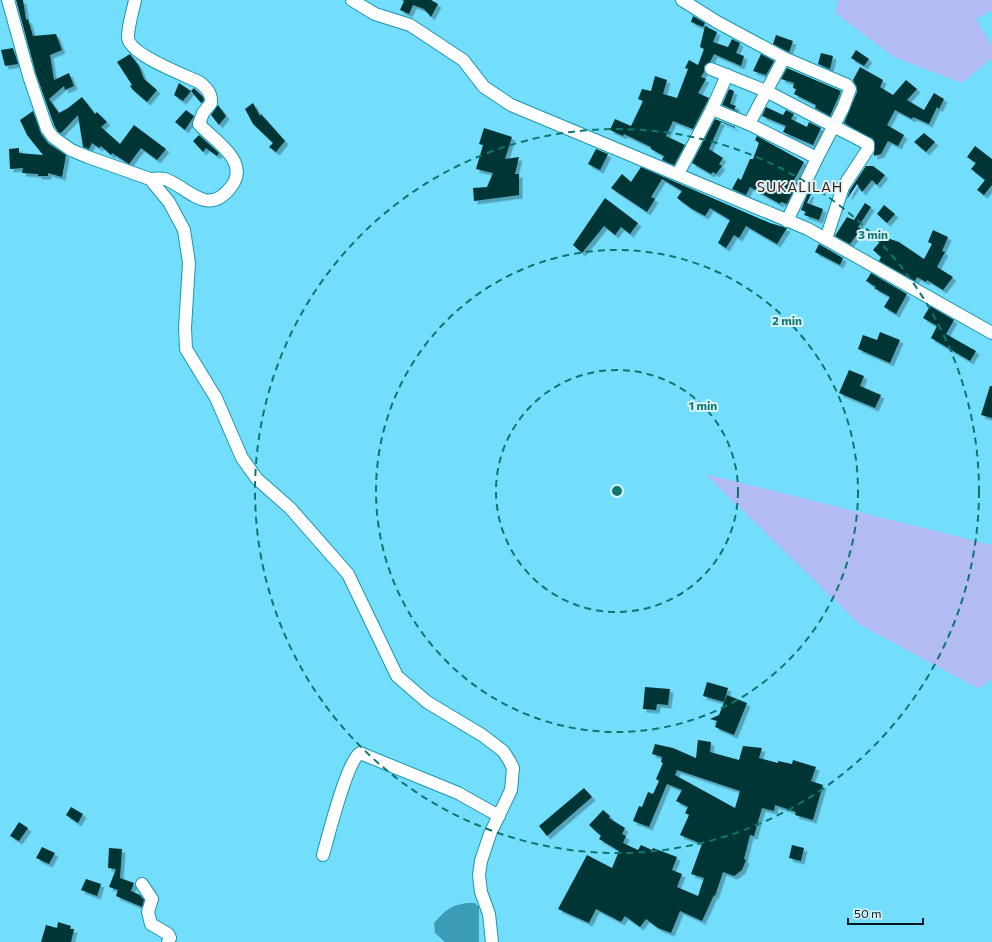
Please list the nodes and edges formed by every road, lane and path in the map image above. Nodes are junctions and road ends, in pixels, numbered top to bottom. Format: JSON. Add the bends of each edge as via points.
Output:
{"nodes":[{"id":1,"x":8,"y":0,"type":"edge"},
{"id":2,"x":135,"y":0,"type":"edge"},
{"id":3,"x":352,"y":0,"type":"edge"},
{"id":4,"x":682,"y":0,"type":"edge"},
{"id":5,"x":784,"y":58,"type":"junction"},
{"id":6,"x":711,"y":69,"type":"dead end"},
{"id":7,"x":727,"y":75,"type":"junction"},
{"id":8,"x":766,"y":91,"type":"junction"},
{"id":9,"x":712,"y":108,"type":"junction"},
{"id":10,"x":749,"y":124,"type":"junction"},
{"id":11,"x":834,"y":126,"type":"junction"},
{"id":12,"x":817,"y":158,"type":"junction"},
{"id":13,"x":678,"y":174,"type":"junction"},
{"id":14,"x":150,"y":179,"type":"junction"},
{"id":15,"x":787,"y":221,"type":"junction"},
{"id":16,"x":826,"y":239,"type":"junction"},
{"id":17,"x":992,"y":333,"type":"edge"},
{"id":18,"x":499,"y":816,"type":"junction"},
{"id":19,"x":323,"y":855,"type":"dead end"},
{"id":20,"x":142,"y":884,"type":"dead end"},
{"id":21,"x":168,"y":942,"type":"edge"},
{"id":22,"x":492,"y":942,"type":"edge"}],
"edges":[{"from":1,"to":14,"type":"street","via":[[29,76],[47,129],[53,137],[88,158]]},
{"from":2,"to":14,"type":"street","via":[[128,36],[131,46],[206,88],[211,103],[199,124],[234,158],[238,167],[231,187],[222,196],[209,200],[191,195],[165,179]]},
{"from":3,"to":13,"type":"street","via":[[375,14],[410,24],[463,60],[484,87],[511,105]]},
{"from":4,"to":5,"type":"street"},
{"from":5,"to":8,"type":"street"},
{"from":5,"to":11,"type":"street","via":[[849,87],[850,92]]},
{"from":6,"to":7,"type":"street"},
{"from":7,"to":8,"type":"street"},
{"from":7,"to":9,"type":"street"},
{"from":8,"to":10,"type":"street"},
{"from":8,"to":11,"type":"street"},
{"from":9,"to":10,"type":"street"},
{"from":9,"to":13,"type":"street"},
{"from":10,"to":12,"type":"street"},
{"from":11,"to":12,"type":"street"},
{"from":11,"to":16,"type":"street","via":[[869,145],[843,187]]},
{"from":12,"to":15,"type":"street"},
{"from":13,"to":15,"type":"street"},
{"from":14,"to":18,"type":"street","via":[[168,202],[184,230],[189,263],[186,349],[216,398],[242,458],[257,479],[290,508],[348,574],[397,676],[427,702],[482,735],[503,751],[514,768],[514,778]]},
{"from":15,"to":16,"type":"street"},
{"from":16,"to":17,"type":"street"},
{"from":18,"to":19,"type":"street","via":[[458,793],[360,754],[354,762],[339,800]]},
{"from":18,"to":22,"type":"street","via":[[481,861],[479,875],[481,892],[489,914]]},
{"from":20,"to":21,"type":"street","via":[[152,899],[148,912],[151,924],[168,934]]}]}
